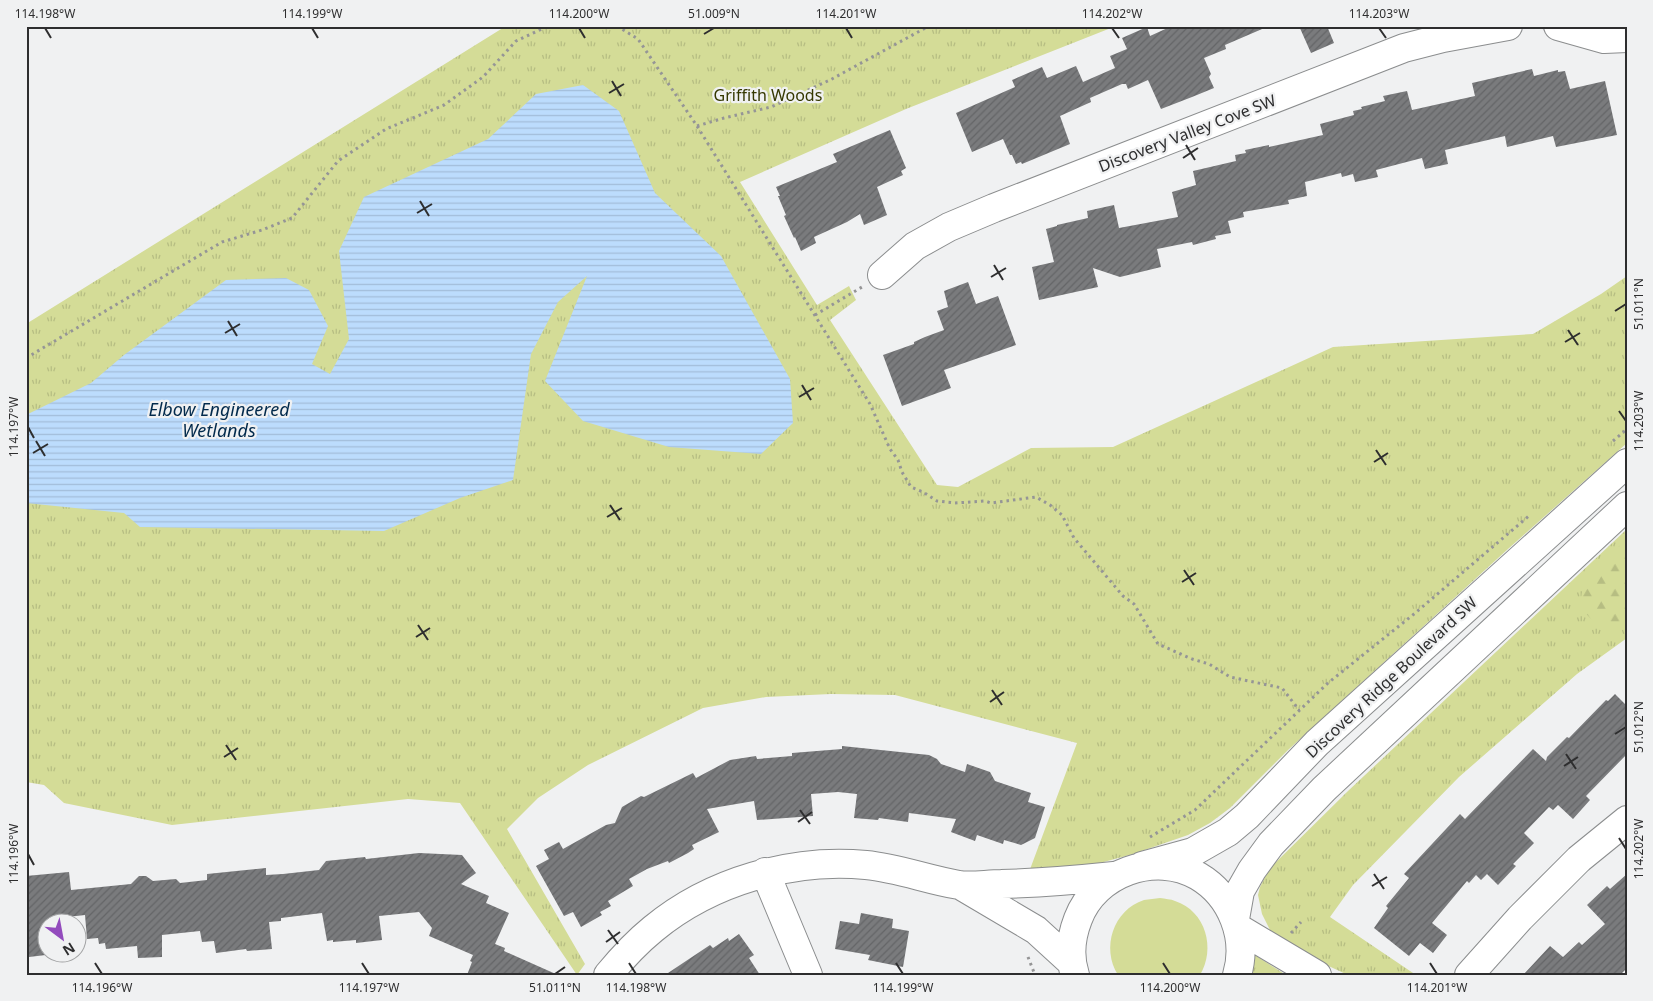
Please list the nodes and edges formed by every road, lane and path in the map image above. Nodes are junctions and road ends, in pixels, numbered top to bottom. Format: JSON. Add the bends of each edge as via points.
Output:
{"nodes":[{"id":1,"x":548,"y":26,"type":"edge"},
{"id":2,"x":617,"y":26,"type":"edge"},
{"id":3,"x":930,"y":26,"type":"edge"},
{"id":4,"x":1508,"y":26,"type":"edge"},
{"id":5,"x":1558,"y":26,"type":"edge"},
{"id":6,"x":1627,"y":38,"type":"edge"},
{"id":7,"x":697,"y":126,"type":"junction"},
{"id":8,"x":882,"y":275,"type":"joint"},
{"id":9,"x":815,"y":315,"type":"junction"},
{"id":10,"x":26,"y":358,"type":"edge"},
{"id":11,"x":1627,"y":429,"type":"edge"},
{"id":12,"x":1620,"y":452,"type":"edge"},
{"id":13,"x":1627,"y":506,"type":"edge"},
{"id":14,"x":1534,"y":511,"type":"dead end"},
{"id":15,"x":1299,"y":710,"type":"junction"},
{"id":16,"x":1627,"y":820,"type":"edge"},
{"id":17,"x":1148,"y":838,"type":"dead end"},
{"id":18,"x":1142,"y":866,"type":"junction"},
{"id":19,"x":765,"y":872,"type":"junction"},
{"id":20,"x":1114,"y":876,"type":"junction"},
{"id":21,"x":960,"y":885,"type":"junction"},
{"id":22,"x":1237,"y":924,"type":"junction"},
{"id":23,"x":1073,"y":971,"type":"edge"},
{"id":24,"x":608,"y":975,"type":"edge"},
{"id":25,"x":808,"y":975,"type":"edge"},
{"id":26,"x":1237,"y":975,"type":"edge"},
{"id":27,"x":1317,"y":975,"type":"edge"},
{"id":28,"x":1469,"y":975,"type":"edge"}],
"edges":[{"from":1,"to":10,"type":"path","via":[[516,41],[483,77],[444,105],[386,129],[338,161],[292,218],[222,242]]},
{"from":2,"to":7,"type":"path","via":[[638,39]]},
{"from":3,"to":7,"type":"path","via":[[830,80],[771,107]]},
{"from":4,"to":8,"type":"street","name":"Discovery Valley Cove SW","via":[[1404,48],[994,208],[914,246]]},
{"from":5,"to":6,"type":"street","via":[[1604,39]]},
{"from":7,"to":9,"type":"path"},
{"from":8,"to":9,"type":"path"},
{"from":9,"to":15,"type":"path","via":[[870,404],[911,487],[937,501],[990,503],[1036,497],[1050,505],[1062,515],[1074,538],[1123,596],[1134,604],[1158,644],[1209,664],[1230,677],[1282,688]]},
{"from":11,"to":12,"type":"path"},
{"from":12,"to":18,"type":"street","name":"Discovery Ridge Boulevard SW","via":[[1317,743],[1247,816],[1228,832],[1193,852]]},
{"from":13,"to":22,"type":"street","via":[[1331,782],[1271,844],[1240,891]]},
{"from":14,"to":15,"type":"path"},
{"from":15,"to":17,"type":"path","via":[[1195,810]]},
{"from":16,"to":28,"type":"street","via":[[1579,859]]},
{"from":18,"to":20,"type":"street","name":"Discovery Ridge Boulevard SW"},
{"from":18,"to":22,"type":"street","via":[[1171,866],[1198,876],[1220,894]]},
{"from":19,"to":21,"type":"street","via":[[830,863],[868,865]]},
{"from":19,"to":24,"type":"street","via":[[730,884],[687,905],[654,928]]},
{"from":19,"to":25,"type":"street"},
{"from":20,"to":21,"type":"street"},
{"from":20,"to":23,"type":"street","via":[[1100,886],[1080,913],[1071,945]]},
{"from":21,"to":23,"type":"street","via":[[1036,930]]},
{"from":22,"to":26,"type":"street","via":[[1241,947]]},
{"from":22,"to":27,"type":"street"}]}
